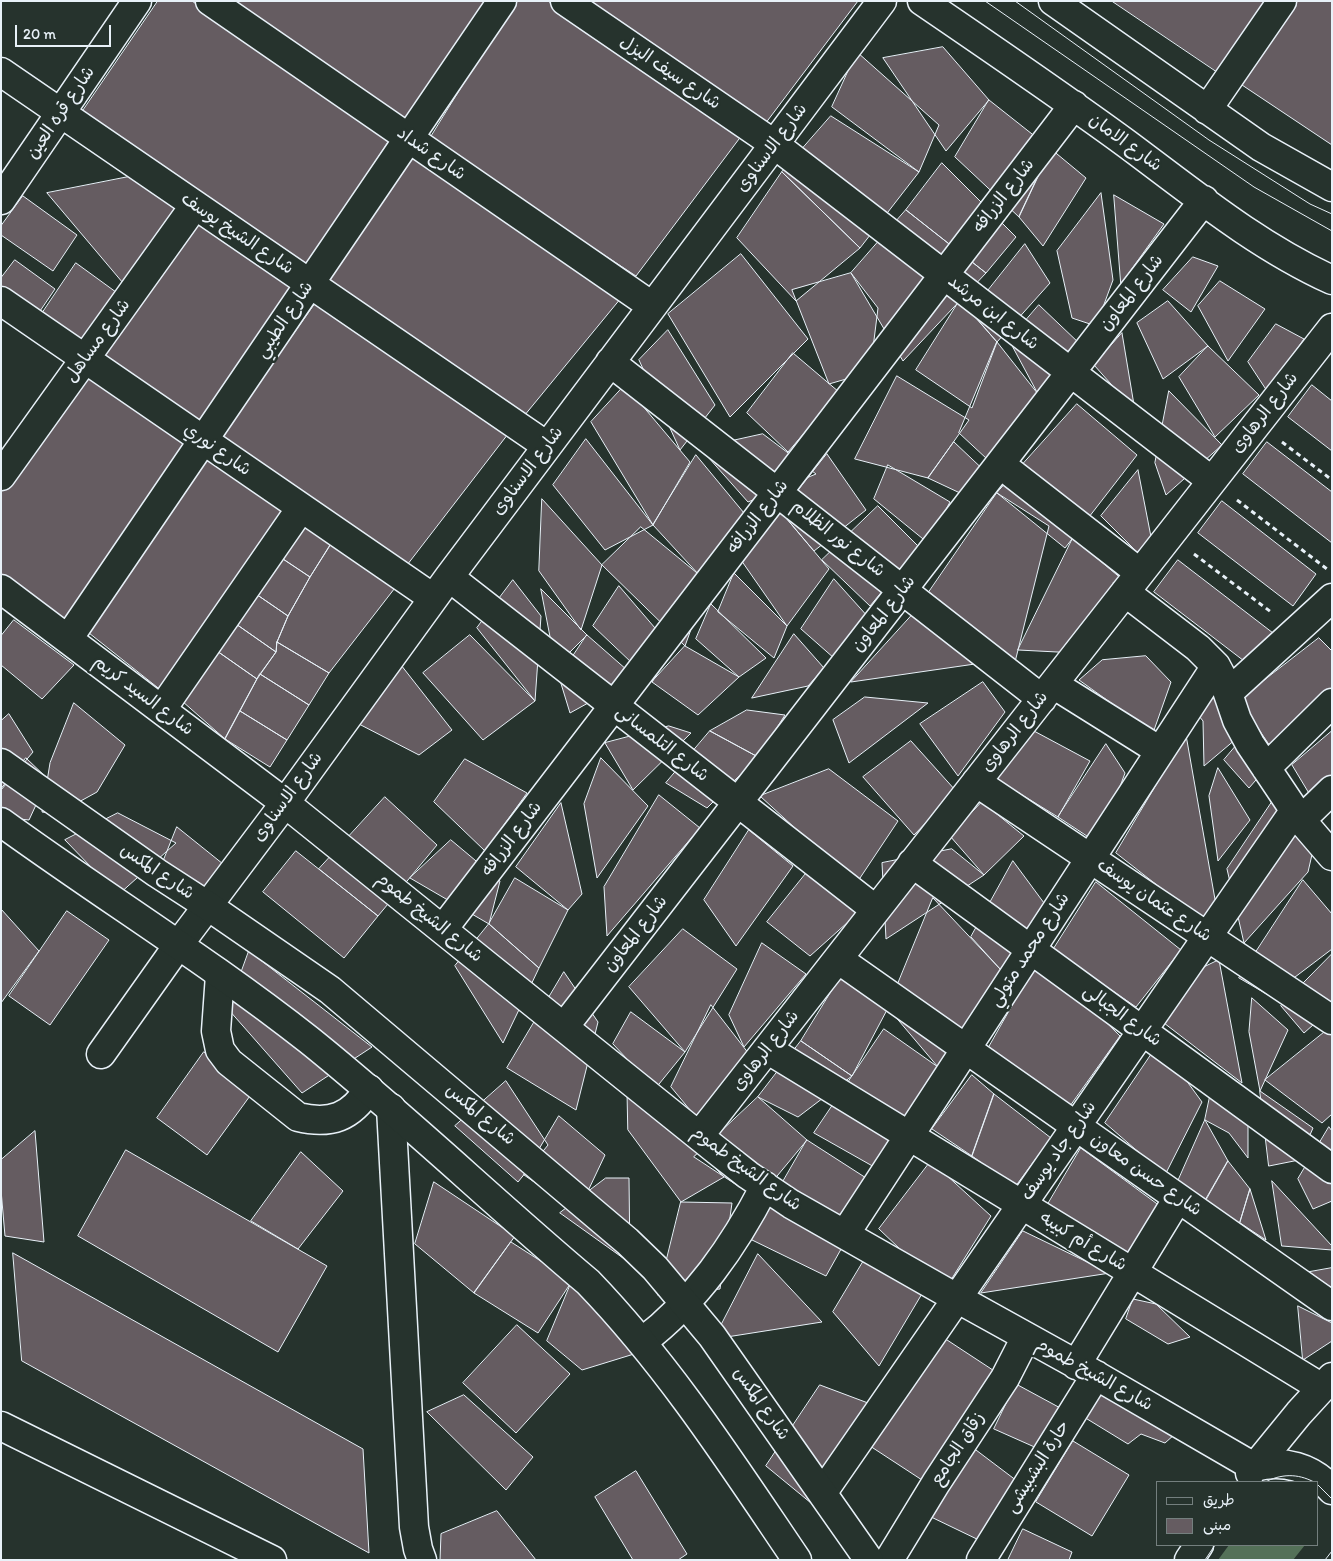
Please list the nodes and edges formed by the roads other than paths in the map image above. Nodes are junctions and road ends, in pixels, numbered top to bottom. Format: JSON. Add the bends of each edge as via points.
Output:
{"nodes":[{"id":1,"x":137,"y":1,"type":"edge"},
{"id":2,"x":210,"y":1,"type":"edge"},
{"id":3,"x":502,"y":1,"type":"edge"},
{"id":4,"x":565,"y":1,"type":"edge"},
{"id":5,"x":882,"y":1,"type":"edge"},
{"id":6,"x":922,"y":1,"type":"edge"},
{"id":7,"x":1053,"y":1,"type":"edge"},
{"id":8,"x":1282,"y":1,"type":"edge"},
{"id":9,"x":1,"y":72,"type":"edge"},
{"id":10,"x":1074,"y":105,"type":"junction"},
{"id":11,"x":1207,"y":110,"type":"junction"},
{"id":12,"x":60,"y":113,"type":"junction"},
{"id":13,"x":409,"y":138,"type":"junction"},
{"id":14,"x":774,"y":144,"type":"junction"},
{"id":15,"x":1332,"y":187,"type":"edge"},
{"id":16,"x":1,"y":200,"type":"edge"},
{"id":17,"x":1204,"y":200,"type":"junction"},
{"id":18,"x":195,"y":205,"type":"junction"},
{"id":19,"x":944,"y":275,"type":"junction"},
{"id":20,"x":1332,"y":280,"type":"edge"},
{"id":21,"x":310,"y":284,"type":"junction"},
{"id":22,"x":1,"y":301,"type":"edge"},
{"id":23,"x":652,"y":306,"type":"junction"},
{"id":24,"x":1332,"y":328,"type":"edge"},
{"id":25,"x":85,"y":359,"type":"junction"},
{"id":26,"x":610,"y":362,"type":"junction"},
{"id":27,"x":1071,"y":372,"type":"junction"},
{"id":28,"x":203,"y":440,"type":"junction"},
{"id":29,"x":547,"y":446,"type":"junction"},
{"id":30,"x":1000,"y":464,"type":"junction"},
{"id":31,"x":1,"y":476,"type":"edge"},
{"id":32,"x":1212,"y":481,"type":"junction"},
{"id":33,"x":777,"y":492,"type":"junction"},
{"id":34,"x":301,"y":508,"type":"junction"},
{"id":35,"x":1133,"y":582,"type":"junction"},
{"id":36,"x":441,"y":588,"type":"junction"},
{"id":37,"x":1,"y":589,"type":"edge"},
{"id":38,"x":902,"y":590,"type":"junction"},
{"id":39,"x":1332,"y":598,"type":"edge"},
{"id":40,"x":68,"y":639,"type":"junction"},
{"id":41,"x":1216,"y":666,"type":"junction"},
{"id":42,"x":1047,"y":691,"type":"junction"},
{"id":43,"x":1228,"y":693,"type":"junction"},
{"id":44,"x":1332,"y":703,"type":"edge"},
{"id":45,"x":614,"y":706,"type":"junction"},
{"id":46,"x":162,"y":710,"type":"junction"},
{"id":47,"x":1160,"y":751,"type":"junction"},
{"id":48,"x":1,"y":763,"type":"edge"},
{"id":49,"x":1266,"y":768,"type":"junction"},
{"id":50,"x":976,"y":782,"type":"junction"},
{"id":51,"x":1332,"y":790,"type":"edge"},
{"id":52,"x":285,"y":802,"type":"junction"},
{"id":53,"x":738,"y":802,"type":"junction"},
{"id":54,"x":1298,"y":815,"type":"junction"},
{"id":55,"x":1,"y":822,"type":"edge"},
{"id":56,"x":1332,"y":856,"type":"edge"},
{"id":57,"x":1090,"y":859,"type":"junction"},
{"id":58,"x":912,"y":863,"type":"junction"},
{"id":59,"x":208,"y":906,"type":"junction"},
{"id":60,"x":876,"y":910,"type":"junction"},
{"id":61,"x":443,"y":929,"type":"junction"},
{"id":62,"x":1207,"y":937,"type":"junction"},
{"id":63,"x":179,"y":944,"type":"junction"},
{"id":64,"x":1030,"y":950,"type":"junction"},
{"id":65,"x":838,"y":959,"type":"junction"},
{"id":66,"x":220,"y":975,"type":"junction"},
{"id":67,"x":1332,"y":1020,"type":"edge"},
{"id":68,"x":564,"y":1027,"type":"junction"},
{"id":69,"x":1142,"y":1031,"type":"junction"},
{"id":70,"x":767,"y":1049,"type":"junction"},
{"id":71,"x":966,"y":1049,"type":"junction"},
{"id":72,"x":101,"y":1054,"type":"dead end"},
{"id":73,"x":369,"y":1088,"type":"junction"},
{"id":74,"x":391,"y":1108,"type":"junction"},
{"id":75,"x":1076,"y":1126,"type":"junction"},
{"id":76,"x":699,"y":1136,"type":"junction"},
{"id":77,"x":909,"y":1136,"type":"junction"},
{"id":78,"x":1332,"y":1169,"type":"edge"},
{"id":79,"x":765,"y":1186,"type":"junction"},
{"id":80,"x":1178,"y":1198,"type":"junction"},
{"id":81,"x":1022,"y":1205,"type":"junction"},
{"id":82,"x":845,"y":1234,"type":"junction"},
{"id":83,"x":1132,"y":1272,"type":"junction"},
{"id":84,"x":957,"y":1298,"type":"junction"},
{"id":85,"x":685,"y":1303,"type":"junction"},
{"id":86,"x":1332,"y":1306,"type":"edge"},
{"id":87,"x":1026,"y":1337,"type":"junction"},
{"id":88,"x":642,"y":1342,"type":"junction"},
{"id":89,"x":1086,"y":1370,"type":"junction"},
{"id":90,"x":1327,"y":1383,"type":"edge"},
{"id":91,"x":1,"y":1426,"type":"edge"},
{"id":92,"x":1248,"y":1475,"type":"edge"},
{"id":93,"x":1332,"y":1490,"type":"edge"},
{"id":94,"x":822,"y":1492,"type":"junction"},
{"id":95,"x":1198,"y":1546,"type":"edge"},
{"id":96,"x":272,"y":1560,"type":"edge"},
{"id":97,"x":422,"y":1560,"type":"edge"},
{"id":98,"x":797,"y":1560,"type":"edge"},
{"id":99,"x":869,"y":1560,"type":"edge"},
{"id":100,"x":889,"y":1560,"type":"edge"},
{"id":101,"x":981,"y":1560,"type":"edge"},
{"id":102,"x":1189,"y":1560,"type":"edge"}],
"edges":[{"from":1,"to":12,"type":"street","name":"شارع قره العين"},
{"from":2,"to":13,"type":"street","name":"شارع شداد"},
{"from":3,"to":13,"type":"street","name":"شارع الطيبي"},
{"from":4,"to":14,"type":"street","name":"شارع سيف اليزل"},
{"from":5,"to":14,"type":"street","name":"شارع الاسناوى"},
{"from":6,"to":10,"type":"street","name":"شارع الامان"},
{"from":7,"to":11,"type":"street"},
{"from":8,"to":11,"type":"street"},
{"from":9,"to":12,"type":"street","name":"شارع الشيخ يوسف"},
{"from":10,"to":17,"type":"street","name":"شارع الامان"},
{"from":10,"to":19,"type":"street","name":"شارع الزرافه"},
{"from":11,"to":15,"type":"street","via":[[1261,147]]},
{"from":12,"to":16,"type":"street","name":"شارع قره العين"},
{"from":12,"to":18,"type":"street","name":"شارع الشيخ يوسف"},
{"from":13,"to":21,"type":"street","name":"شارع الطيبي"},
{"from":13,"to":23,"type":"street","name":"شارع شداد"},
{"from":14,"to":19,"type":"street","name":"شارع ابن مرشد"},
{"from":14,"to":23,"type":"street","name":"شارع الاسناوى"},
{"from":17,"to":20,"type":"street","name":"شارع الامان","via":[[1278,252]]},
{"from":17,"to":27,"type":"street","name":"شارع المعاون"},
{"from":18,"to":21,"type":"street","name":"شارع الشيخ يوسف"},
{"from":18,"to":25,"type":"street","name":"شارع مساهل"},
{"from":19,"to":27,"type":"street","name":"شارع ابن مرشد"},
{"from":19,"to":33,"type":"street","name":"شارع الزرافه"},
{"from":21,"to":28,"type":"street","name":"شارع الطيبي"},
{"from":21,"to":29,"type":"street","name":"شارع الشيخ يوسف"},
{"from":22,"to":25,"type":"street","name":"شارع نوري"},
{"from":23,"to":26,"type":"street","name":"شارع الاسناوى"},
{"from":24,"to":32,"type":"street","name":"شارع الرهاوى"},
{"from":25,"to":28,"type":"street","name":"شارع نوري"},
{"from":25,"to":31,"type":"street","name":"شارع مساهل"},
{"from":26,"to":29,"type":"street","name":"شارع الاسناوى"},
{"from":26,"to":33,"type":"street","name":"شارع نور الظلام"},
{"from":27,"to":30,"type":"street","name":"شارع المعاون"},
{"from":27,"to":32,"type":"street","name":"شارع ابن مرشد"},
{"from":28,"to":34,"type":"street","name":"شارع نوري"},
{"from":28,"to":40,"type":"street","name":"شارع الطيبي"},
{"from":29,"to":36,"type":"street","name":"شارع الاسناوى"},
{"from":30,"to":35,"type":"street"},
{"from":30,"to":38,"type":"street","name":"شارع المعاون"},
{"from":32,"to":35,"type":"street","name":"شارع الرهاوى"},
{"from":33,"to":38,"type":"street","name":"شارع نور الظلام"},
{"from":33,"to":45,"type":"street","name":"شارع الزرافه"},
{"from":34,"to":36,"type":"street","name":"شارع نوري"},
{"from":34,"to":46,"type":"street"},
{"from":35,"to":41,"type":"street"},
{"from":35,"to":42,"type":"street","name":"شارع الرهاوى"},
{"from":36,"to":45,"type":"street","name":"شارع التلمسانى"},
{"from":36,"to":52,"type":"street","name":"شارع الاسناوى"},
{"from":37,"to":40,"type":"street","name":"شارع السيد كريم"},
{"from":38,"to":42,"type":"street","name":"شارع نور الظلام"},
{"from":38,"to":53,"type":"street","name":"شارع المعاون"},
{"from":39,"to":43,"type":"street"},
{"from":40,"to":46,"type":"street","name":"شارع السيد كريم"},
{"from":41,"to":43,"type":"street"},
{"from":41,"to":47,"type":"street","name":"شارع محمد متولي"},
{"from":42,"to":47,"type":"street","name":"شارع نور الظلام"},
{"from":42,"to":50,"type":"street","name":"شارع الرهاوى"},
{"from":43,"to":49,"type":"street","via":[[1237,720]]},
{"from":44,"to":49,"type":"street"},
{"from":45,"to":53,"type":"street","name":"شارع التلمسانى"},
{"from":45,"to":61,"type":"street","name":"شارع الزرافه"},
{"from":46,"to":52,"type":"street","name":"شارع السيد كريم"},
{"from":47,"to":57,"type":"street","name":"شارع محمد متولي"},
{"from":48,"to":59,"type":"street","name":"شارع المكس"},
{"from":49,"to":54,"type":"street"},
{"from":50,"to":57,"type":"street","name":"شارع عثمان يوسف"},
{"from":50,"to":58,"type":"street","name":"شارع الرهاوى"},
{"from":51,"to":54,"type":"street","name":"شارع جاد يوسف"},
{"from":52,"to":59,"type":"street","name":"شارع الاسناوى"},
{"from":52,"to":61,"type":"street","name":"شارع الشيخ طموم"},
{"from":53,"to":60,"type":"street","name":"شارع التلمسانى"},
{"from":53,"to":68,"type":"street","name":"شارع المعاون"},
{"from":54,"to":56,"type":"street"},
{"from":54,"to":62,"type":"street","name":"شارع جاد يوسف"},
{"from":55,"to":63,"type":"street"},
{"from":57,"to":62,"type":"street","name":"شارع عثمان يوسف"},
{"from":57,"to":64,"type":"street","name":"شارع محمد متولي"},
{"from":58,"to":60,"type":"street","name":"شارع الرهاوى"},
{"from":58,"to":64,"type":"street","name":"شارع الجبالى"},
{"from":59,"to":63,"type":"street","name":"شارع الاسناوى"},
{"from":59,"to":85,"type":"street","name":"شارع المكس","via":[[330,990],[393,1042],[627,1241]]},
{"from":60,"to":65,"type":"street","name":"شارع الرهاوى"},
{"from":61,"to":68,"type":"street","name":"شارع الشيخ طموم"},
{"from":62,"to":67,"type":"street","name":"شارع عثمان يوسف"},
{"from":62,"to":69,"type":"street","name":"شارع جاد يوسف"},
{"from":63,"to":66,"type":"street"},
{"from":63,"to":72,"type":"street","name":"شارع الاسناوى"},
{"from":64,"to":69,"type":"street","name":"شارع الجبالى"},
{"from":64,"to":71,"type":"street","name":"شارع محمد متولي"},
{"from":65,"to":70,"type":"street","name":"شارع الرهاوى"},
{"from":65,"to":71,"type":"street","name":"شارع حسن معاون"},
{"from":66,"to":73,"type":"street"},
{"from":66,"to":73,"type":"street","via":[[216,1031],[220,1050],[229,1062],[298,1117],[319,1120],[339,1117],[352,1110]]},
{"from":68,"to":76,"type":"street","name":"شارع الشيخ طموم"},
{"from":69,"to":75,"type":"street","name":"شارع جاد يوسف"},
{"from":69,"to":78,"type":"street","name":"شارع الجبالى"},
{"from":70,"to":76,"type":"street","name":"شارع الرهاوى"},
{"from":70,"to":77,"type":"street","name":"شارع أم كبيبه"},
{"from":71,"to":75,"type":"street","name":"شارع حسن معاون"},
{"from":71,"to":77,"type":"street","name":"شارع محمد متولي"},
{"from":73,"to":74,"type":"street"},
{"from":74,"to":88,"type":"street","via":[[588,1282]]},
{"from":74,"to":97,"type":"street","via":[[414,1527]]},
{"from":75,"to":80,"type":"street","name":"شارع حسن معاون"},
{"from":75,"to":81,"type":"street","name":"شارع جاد يوسف"},
{"from":76,"to":79,"type":"street","name":"شارع الشيخ طموم"},
{"from":77,"to":81,"type":"street","name":"شارع أم كبيبه"},
{"from":77,"to":82,"type":"street","name":"شارع محمد متولي"},
{"from":79,"to":82,"type":"street","name":"شارع الشيخ طموم"},
{"from":79,"to":85,"type":"street","via":[[730,1248]]},
{"from":80,"to":83,"type":"street","name":"حارة البشبيشى"},
{"from":80,"to":86,"type":"street","name":"شارع حسن معاون"},
{"from":81,"to":83,"type":"street","name":"شارع أم كبيبه"},
{"from":81,"to":84,"type":"street","name":"شارع جاد يوسف"},
{"from":82,"to":84,"type":"street","name":"شارع الشيخ طموم"},
{"from":83,"to":89,"type":"street","name":"حارة البشبيشى"},
{"from":83,"to":90,"type":"street","name":"شارع أم كبيبه"},
{"from":84,"to":87,"type":"street","name":"شارع الشيخ طموم"},
{"from":84,"to":94,"type":"street","name":"شارع جاد يوسف"},
{"from":85,"to":88,"type":"street"},
{"from":85,"to":94,"type":"street","name":"شارع المكس","via":[[718,1343]]},
{"from":87,"to":89,"type":"street","name":"شارع الشيخ طموم"},
{"from":87,"to":100,"type":"street","name":"زقاق الجامع","via":[[1005,1378]]},
{"from":88,"to":98,"type":"street","via":[[670,1376]]},
{"from":89,"to":92,"type":"street","name":"شارع الشيخ طموم"},
{"from":89,"to":101,"type":"street","name":"حارة البشبيشى"},
{"from":90,"to":92,"type":"street"},
{"from":91,"to":96,"type":"street"},
{"from":92,"to":93,"type":"street","via":[[1266,1464],[1292,1466],[1316,1476]]},
{"from":94,"to":99,"type":"street","name":"شارع المكس"},
{"from":95,"to":102,"type":"street"}]}
